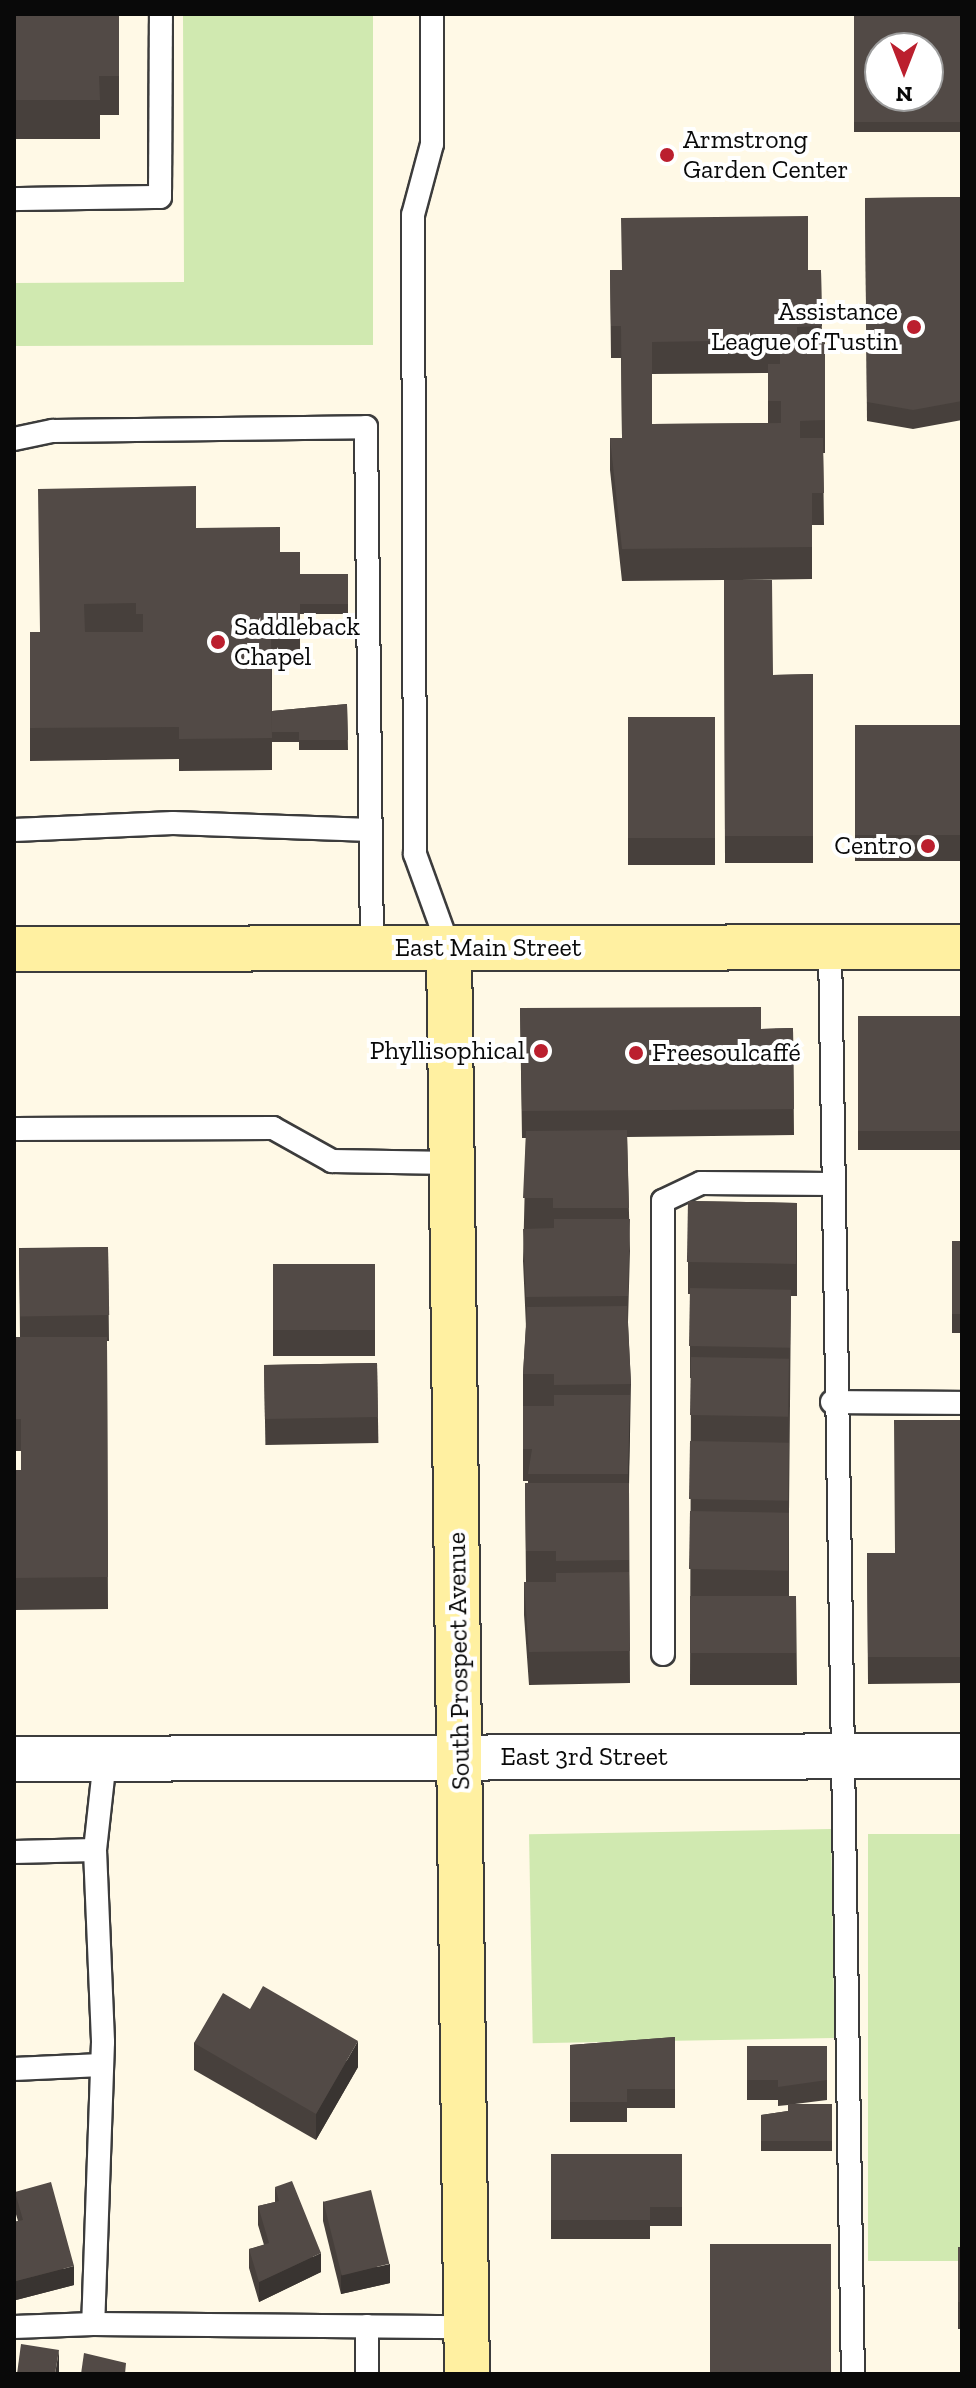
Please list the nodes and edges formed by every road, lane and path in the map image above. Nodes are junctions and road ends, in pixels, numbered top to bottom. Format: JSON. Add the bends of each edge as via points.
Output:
{"nodes":[{"id":1,"x":161,"y":14,"type":"edge"},
{"id":2,"x":432,"y":14,"type":"edge"},
{"id":3,"x":14,"y":199,"type":"edge"},
{"id":4,"x":14,"y":439,"type":"edge"},
{"id":5,"x":14,"y":830,"type":"edge"},
{"id":6,"x":371,"y":830,"type":"junction"},
{"id":7,"x":830,"y":947,"type":"junction"},
{"id":8,"x":962,"y":947,"type":"edge"},
{"id":9,"x":372,"y":948,"type":"junction"},
{"id":10,"x":449,"y":948,"type":"junction"},
{"id":11,"x":14,"y":949,"type":"edge"},
{"id":12,"x":14,"y":1129,"type":"edge"},
{"id":13,"x":452,"y":1163,"type":"junction"},
{"id":14,"x":831,"y":1184,"type":"junction"},
{"id":15,"x":832,"y":1402,"type":"junction"},
{"id":16,"x":962,"y":1403,"type":"edge"},
{"id":17,"x":663,"y":1654,"type":"dead end"},
{"id":18,"x":842,"y":1756,"type":"junction"},
{"id":19,"x":962,"y":1756,"type":"edge"},
{"id":20,"x":460,"y":1758,"type":"junction"},
{"id":21,"x":14,"y":1759,"type":"edge"},
{"id":22,"x":105,"y":1759,"type":"junction"},
{"id":23,"x":95,"y":1850,"type":"junction"},
{"id":24,"x":14,"y":1852,"type":"edge"},
{"id":25,"x":101,"y":2065,"type":"junction"},
{"id":26,"x":14,"y":2069,"type":"edge"},
{"id":27,"x":93,"y":2324,"type":"junction"},
{"id":28,"x":367,"y":2326,"type":"junction"},
{"id":29,"x":14,"y":2327,"type":"edge"},
{"id":30,"x":466,"y":2327,"type":"junction"},
{"id":31,"x":367,"y":2374,"type":"edge"},
{"id":32,"x":467,"y":2374,"type":"edge"},
{"id":33,"x":853,"y":2374,"type":"edge"}],
"edges":[{"from":1,"to":3,"type":"lane","via":[[160,197]]},
{"from":2,"to":10,"type":"lane","via":[[432,144],[413,215],[415,854]]},
{"from":4,"to":6,"type":"lane","via":[[53,431],[366,427]]},
{"from":5,"to":6,"type":"lane","via":[[173,823]]},
{"from":6,"to":9,"type":"lane"},
{"from":7,"to":8,"type":"street","name":"East Main Street"},
{"from":7,"to":10,"type":"street","name":"East Main Street"},
{"from":7,"to":14,"type":"lane"},
{"from":9,"to":10,"type":"street","name":"East Main Street"},
{"from":9,"to":11,"type":"street","name":"East Main Street"},
{"from":10,"to":13,"type":"street","name":"South Prospect Avenue"},
{"from":12,"to":13,"type":"lane","via":[[273,1128],[332,1161]]},
{"from":13,"to":20,"type":"street","name":"South Prospect Avenue"},
{"from":14,"to":15,"type":"lane"},
{"from":14,"to":17,"type":"lane","via":[[701,1183],[663,1201]]},
{"from":15,"to":16,"type":"lane"},
{"from":15,"to":18,"type":"lane"},
{"from":18,"to":19,"type":"street","name":"East 3rd Street"},
{"from":18,"to":20,"type":"street","name":"East 3rd Street"},
{"from":18,"to":33,"type":"lane"},
{"from":20,"to":22,"type":"street","name":"East 3rd Street"},
{"from":20,"to":30,"type":"street","name":"South Prospect Avenue"},
{"from":21,"to":22,"type":"street","name":"East 3rd Street"},
{"from":22,"to":23,"type":"lane"},
{"from":23,"to":24,"type":"lane"},
{"from":23,"to":25,"type":"lane"},
{"from":25,"to":26,"type":"lane"},
{"from":25,"to":27,"type":"lane"},
{"from":27,"to":28,"type":"lane"},
{"from":27,"to":29,"type":"lane"},
{"from":28,"to":30,"type":"lane"},
{"from":28,"to":31,"type":"lane"},
{"from":30,"to":32,"type":"street","name":"South Prospect Avenue"}]}
